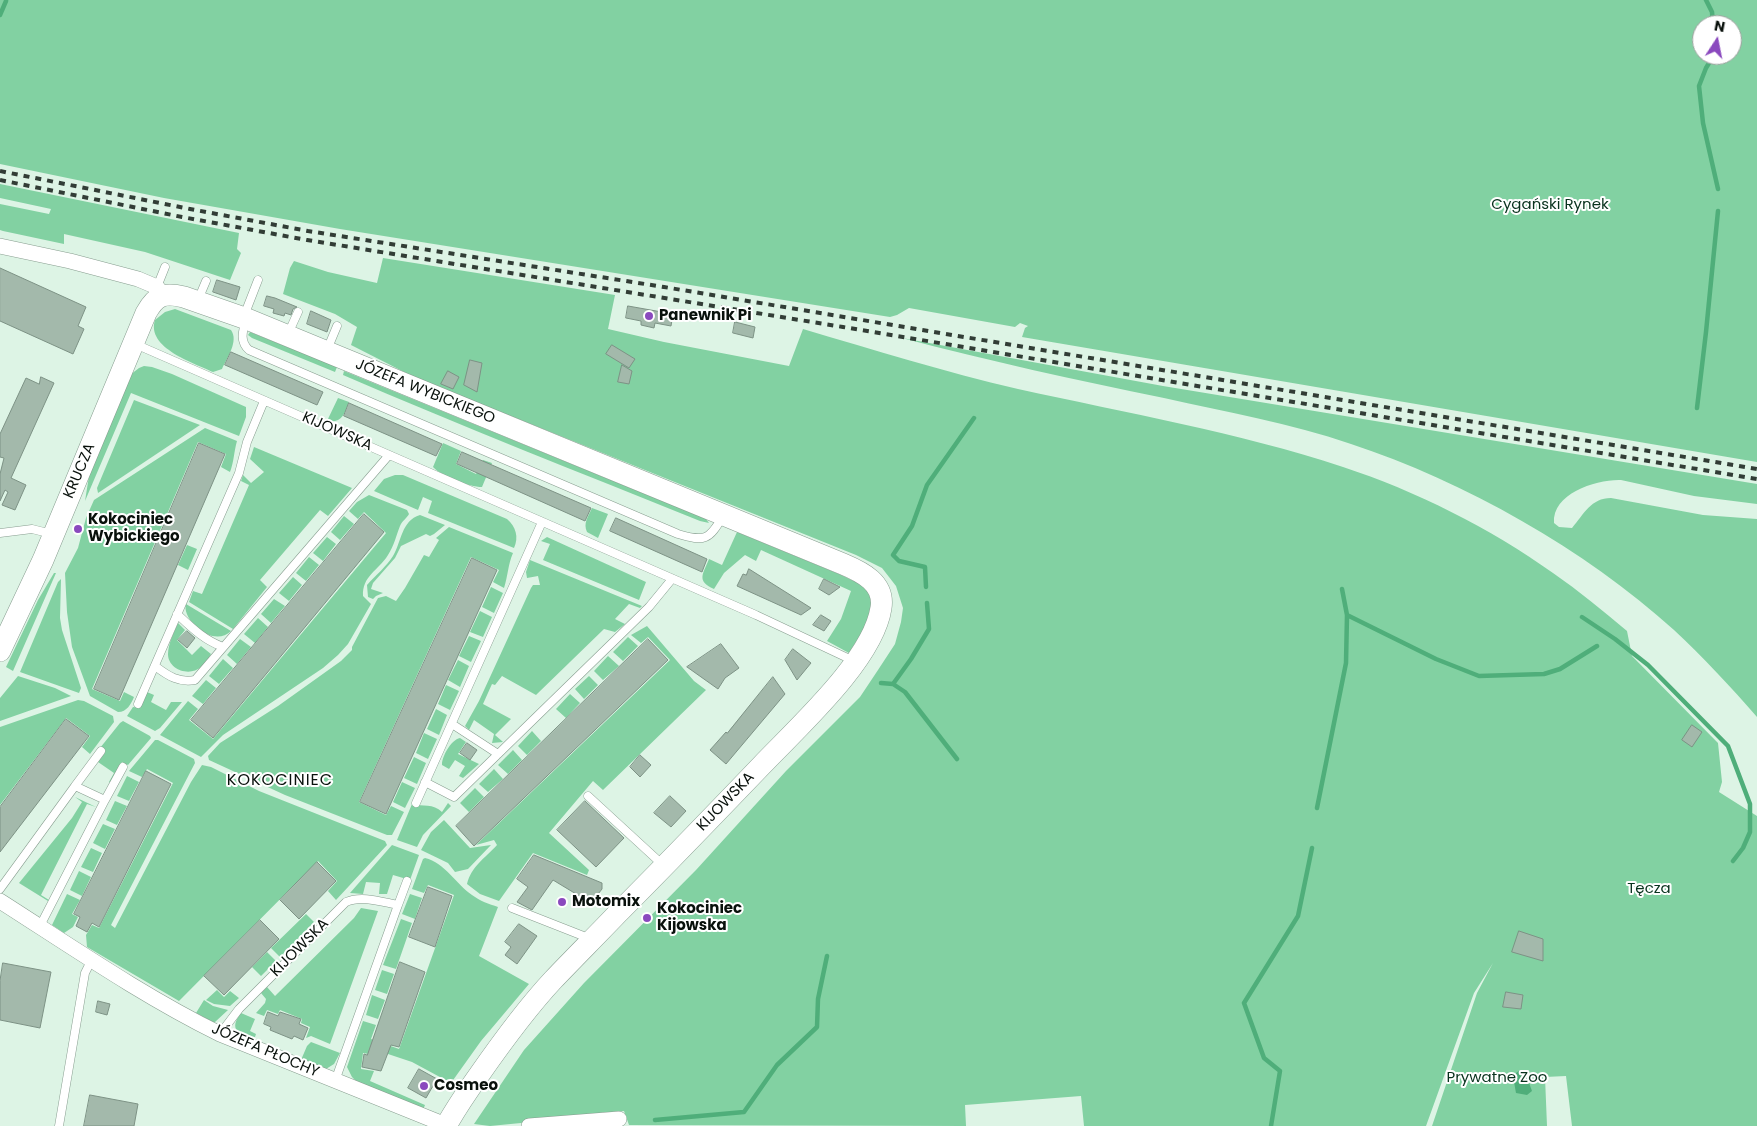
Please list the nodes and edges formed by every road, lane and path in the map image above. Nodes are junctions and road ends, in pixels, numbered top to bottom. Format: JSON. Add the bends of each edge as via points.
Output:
{"nodes":[{"id":1,"x":0,"y":246,"type":"edge"},
{"id":2,"x":165,"y":267,"type":"dead end"},
{"id":3,"x":206,"y":280,"type":"dead end"},
{"id":4,"x":258,"y":280,"type":"dead end"},
{"id":5,"x":160,"y":291,"type":"junction"},
{"id":6,"x":197,"y":301,"type":"junction"},
{"id":7,"x":298,"y":312,"type":"dead end"},
{"id":8,"x":245,"y":318,"type":"junction"},
{"id":9,"x":337,"y":326,"type":"dead end"},
{"id":10,"x":287,"y":336,"type":"junction"},
{"id":11,"x":133,"y":344,"type":"junction"},
{"id":12,"x":326,"y":352,"type":"junction"},
{"id":13,"x":264,"y":400,"type":"junction"},
{"id":14,"x":389,"y":455,"type":"junction"},
{"id":15,"x":724,"y":515,"type":"junction"},
{"id":16,"x":542,"y":522,"type":"junction"},
{"id":17,"x":0,"y":533,"type":"edge"},
{"id":18,"x":54,"y":534,"type":"junction"},
{"id":19,"x":843,"y":564,"type":"joint"},
{"id":20,"x":672,"y":579,"type":"junction"},
{"id":21,"x":177,"y":614,"type":"junction"},
{"id":22,"x":223,"y":647,"type":"junction"},
{"id":23,"x":0,"y":652,"type":"edge"},
{"id":24,"x":856,"y":662,"type":"junction"},
{"id":25,"x":155,"y":666,"type":"junction"},
{"id":26,"x":138,"y":704,"type":"dead end"},
{"id":27,"x":452,"y":724,"type":"junction"},
{"id":28,"x":101,"y":751,"type":"dead end"},
{"id":29,"x":498,"y":754,"type":"junction"},
{"id":30,"x":123,"y":767,"type":"dead end"},
{"id":31,"x":425,"y":782,"type":"junction"},
{"id":32,"x":75,"y":786,"type":"junction"},
{"id":33,"x":588,"y":796,"type":"dead end"},
{"id":34,"x":105,"y":800,"type":"junction"},
{"id":35,"x":416,"y":803,"type":"dead end"},
{"id":36,"x":664,"y":866,"type":"junction"},
{"id":37,"x":407,"y":881,"type":"dead end"},
{"id":38,"x":0,"y":889,"type":"edge"},
{"id":39,"x":0,"y":901,"type":"edge"},
{"id":40,"x":398,"y":905,"type":"junction"},
{"id":41,"x":512,"y":908,"type":"dead end"},
{"id":42,"x":40,"y":926,"type":"junction"},
{"id":43,"x":592,"y":940,"type":"junction"},
{"id":44,"x":92,"y":959,"type":"junction"},
{"id":45,"x":220,"y":1034,"type":"junction"},
{"id":46,"x":335,"y":1080,"type":"junction"},
{"id":47,"x":619,"y":1119,"type":"dead end"},
{"id":48,"x":59,"y":1126,"type":"edge"},
{"id":49,"x":447,"y":1126,"type":"edge"},
{"id":50,"x":529,"y":1126,"type":"edge"}],
"edges":[{"from":1,"to":5,"type":"street","name":"JÓZEFA WYBICKIEGO","via":[[103,269],[138,279]]},
{"from":2,"to":5,"type":"lane"},
{"from":3,"to":6,"type":"lane"},
{"from":4,"to":8,"type":"lane"},
{"from":5,"to":6,"type":"street","name":"JÓZEFA WYBICKIEGO"},
{"from":5,"to":11,"type":"street","name":"KRUCZA"},
{"from":6,"to":8,"type":"street","name":"JÓZEFA WYBICKIEGO"},
{"from":7,"to":10,"type":"lane"},
{"from":8,"to":10,"type":"street","name":"JÓZEFA WYBICKIEGO"},
{"from":8,"to":15,"type":"lane","via":[[242,340],[249,350],[678,534],[708,537]]},
{"from":9,"to":12,"type":"lane"},
{"from":10,"to":12,"type":"street","name":"JÓZEFA WYBICKIEGO"},
{"from":11,"to":13,"type":"lane","name":"KIJOWSKA"},
{"from":11,"to":18,"type":"street","name":"KRUCZA"},
{"from":12,"to":15,"type":"street","name":"JÓZEFA WYBICKIEGO"},
{"from":13,"to":14,"type":"lane","name":"KIJOWSKA"},
{"from":13,"to":21,"type":"lane","via":[[238,473]]},
{"from":14,"to":16,"type":"lane","name":"KIJOWSKA"},
{"from":14,"to":22,"type":"lane"},
{"from":15,"to":19,"type":"street","name":"JÓZEFA WYBICKIEGO"},
{"from":16,"to":20,"type":"lane","name":"KIJOWSKA"},
{"from":16,"to":27,"type":"lane"},
{"from":17,"to":18,"type":"lane","via":[[32,529]]},
{"from":18,"to":23,"type":"street","name":"KRUCZA"},
{"from":19,"to":24,"type":"street","name":"KIJOWSKA","via":[[868,576],[882,597],[876,626]]},
{"from":20,"to":24,"type":"lane","name":"KIJOWSKA"},
{"from":20,"to":29,"type":"lane","via":[[649,607]]},
{"from":21,"to":22,"type":"lane","via":[[198,634]]},
{"from":21,"to":25,"type":"lane"},
{"from":22,"to":25,"type":"lane","via":[[195,680],[178,680]]},
{"from":24,"to":36,"type":"street","name":"KIJOWSKA","via":[[837,686]]},
{"from":25,"to":26,"type":"lane"},
{"from":27,"to":29,"type":"lane"},
{"from":27,"to":31,"type":"lane"},
{"from":28,"to":32,"type":"lane"},
{"from":29,"to":31,"type":"lane","via":[[454,797]]},
{"from":30,"to":34,"type":"lane"},
{"from":31,"to":35,"type":"lane"},
{"from":32,"to":34,"type":"lane"},
{"from":32,"to":38,"type":"lane"},
{"from":33,"to":36,"type":"lane"},
{"from":34,"to":42,"type":"lane"},
{"from":36,"to":43,"type":"street","name":"KIJOWSKA"},
{"from":37,"to":40,"type":"lane"},
{"from":39,"to":42,"type":"street","name":"JÓZEFA PŁOCHY"},
{"from":40,"to":45,"type":"lane","name":"KIJOWSKA","via":[[356,898],[346,902],[239,1009]]},
{"from":40,"to":46,"type":"lane"},
{"from":41,"to":43,"type":"lane"},
{"from":42,"to":44,"type":"street","name":"JÓZEFA PŁOCHY"},
{"from":43,"to":49,"type":"street","name":"KIJOWSKA","via":[[552,981],[502,1042]]},
{"from":44,"to":45,"type":"street","name":"JÓZEFA PŁOCHY"},
{"from":44,"to":48,"type":"lane","via":[[85,973]]},
{"from":45,"to":46,"type":"street","name":"JÓZEFA PŁOCHY"},
{"from":46,"to":49,"type":"street","name":"JÓZEFA PŁOCHY"},
{"from":47,"to":50,"type":"street"}]}
